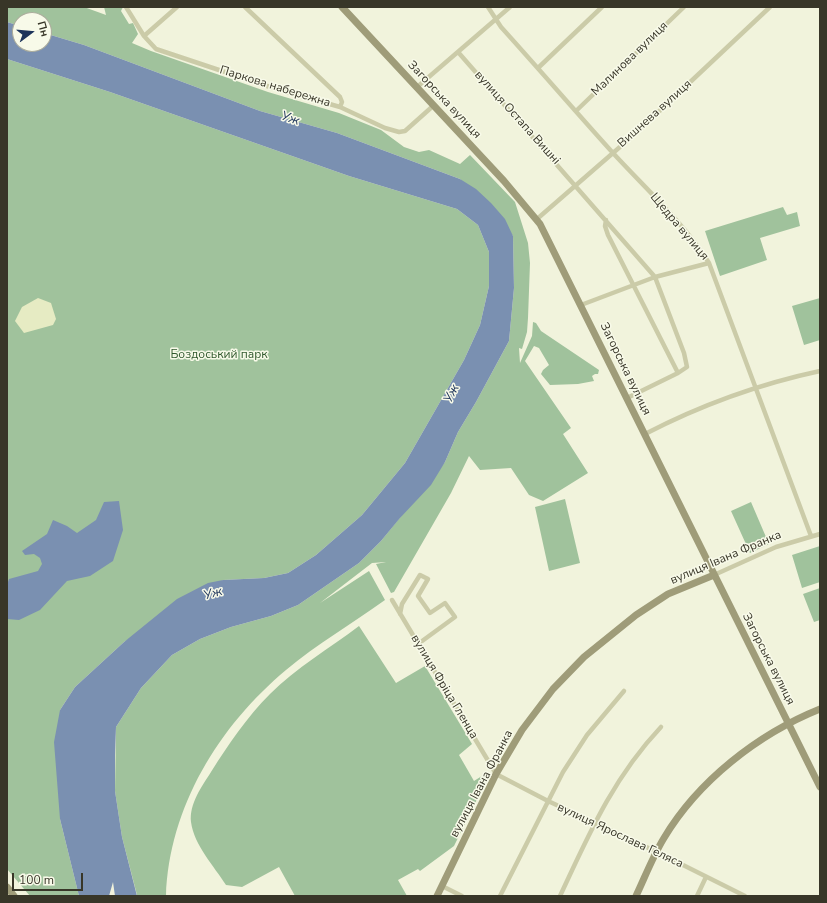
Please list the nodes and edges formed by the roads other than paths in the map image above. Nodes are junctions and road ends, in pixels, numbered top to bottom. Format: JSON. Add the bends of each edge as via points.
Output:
{"nodes":[{"id":1,"x":126,"y":7,"type":"edge"},
{"id":2,"x":177,"y":7,"type":"edge"},
{"id":3,"x":245,"y":7,"type":"edge"},
{"id":4,"x":342,"y":7,"type":"edge"},
{"id":5,"x":488,"y":7,"type":"edge"},
{"id":6,"x":510,"y":7,"type":"edge"},
{"id":7,"x":602,"y":7,"type":"edge"},
{"id":8,"x":684,"y":7,"type":"edge"},
{"id":9,"x":770,"y":7,"type":"edge"},
{"id":10,"x":497,"y":19,"type":"junction"},
{"id":11,"x":144,"y":36,"type":"junction"},
{"id":12,"x":458,"y":52,"type":"junction"},
{"id":13,"x":538,"y":68,"type":"junction"},
{"id":14,"x":416,"y":88,"type":"junction"},
{"id":15,"x":433,"y":106,"type":"junction"},
{"id":16,"x":340,"y":107,"type":"junction"},
{"id":17,"x":576,"y":111,"type":"junction"},
{"id":18,"x":613,"y":152,"type":"junction"},
{"id":19,"x":576,"y":185,"type":"junction"},
{"id":20,"x":537,"y":219,"type":"junction"},
{"id":21,"x":606,"y":220,"type":"junction"},
{"id":22,"x":709,"y":263,"type":"junction"},
{"id":23,"x":655,"y":277,"type":"junction"},
{"id":24,"x":633,"y":285,"type":"junction"},
{"id":25,"x":582,"y":305,"type":"junction"},
{"id":26,"x":820,"y":371,"type":"edge"},
{"id":27,"x":678,"y":373,"type":"junction"},
{"id":28,"x":755,"y":388,"type":"junction"},
{"id":29,"x":627,"y":398,"type":"junction"},
{"id":30,"x":645,"y":434,"type":"junction"},
{"id":31,"x":820,"y":534,"type":"edge"},
{"id":32,"x":811,"y":536,"type":"junction"},
{"id":33,"x":714,"y":575,"type":"junction"},
{"id":34,"x":392,"y":600,"type":"dead end"},
{"id":35,"x":400,"y":614,"type":"junction"},
{"id":36,"x":418,"y":644,"type":"junction"},
{"id":37,"x":624,"y":691,"type":"dead end"},
{"id":38,"x":820,"y":709,"type":"edge"},
{"id":39,"x":788,"y":724,"type":"junction"},
{"id":40,"x":661,"y":727,"type":"dead end"},
{"id":41,"x":496,"y":774,"type":"junction"},
{"id":42,"x":820,"y":788,"type":"edge"},
{"id":43,"x":548,"y":801,"type":"junction"},
{"id":44,"x":594,"y":823,"type":"junction"},
{"id":45,"x":657,"y":852,"type":"junction"},
{"id":46,"x":706,"y":877,"type":"junction"},
{"id":47,"x":442,"y":886,"type":"junction"},
{"id":48,"x":7,"y":887,"type":"edge"},
{"id":49,"x":14,"y":896,"type":"edge"},
{"id":50,"x":437,"y":896,"type":"edge"},
{"id":51,"x":462,"y":896,"type":"edge"},
{"id":52,"x":500,"y":896,"type":"edge"},
{"id":53,"x":560,"y":896,"type":"edge"},
{"id":54,"x":636,"y":896,"type":"edge"},
{"id":55,"x":697,"y":896,"type":"edge"},
{"id":56,"x":745,"y":896,"type":"edge"}],
"edges":[{"from":1,"to":11,"type":"street","name":"Паркова набережна"},
{"from":2,"to":11,"type":"street"},
{"from":3,"to":16,"type":"street","via":[[340,97]]},
{"from":4,"to":14,"type":"street","name":"Загорська вулиця"},
{"from":5,"to":10,"type":"street","name":"Щедра вулиця"},
{"from":6,"to":10,"type":"street"},
{"from":7,"to":13,"type":"street"},
{"from":8,"to":17,"type":"street","name":"Малинова вулиця"},
{"from":9,"to":18,"type":"street","name":"Вишнева вулиця"},
{"from":10,"to":12,"type":"street"},
{"from":10,"to":13,"type":"street","name":"Щедра вулиця"},
{"from":11,"to":16,"type":"street","name":"Паркова набережна","via":[[156,49]]},
{"from":12,"to":14,"type":"street"},
{"from":12,"to":19,"type":"street","name":"вулиця Остапа Вишні"},
{"from":13,"to":17,"type":"street","name":"Щедра вулиця"},
{"from":14,"to":15,"type":"street","name":"Загорська вулиця"},
{"from":15,"to":16,"type":"street","name":"Паркова набережна","via":[[408,130],[399,132]]},
{"from":15,"to":20,"type":"street","name":"Загорська вулиця"},
{"from":17,"to":18,"type":"street","name":"Щедра вулиця"},
{"from":18,"to":19,"type":"street","name":"Вишнева вулиця"},
{"from":18,"to":22,"type":"street","name":"Щедра вулиця","via":[[672,217]]},
{"from":19,"to":20,"type":"street","name":"Вишнева вулиця"},
{"from":19,"to":21,"type":"street","name":"вулиця Остапа Вишні"},
{"from":20,"to":25,"type":"street","name":"Загорська вулиця"},
{"from":21,"to":23,"type":"street","name":"вулиця Остапа Вишні"},
{"from":21,"to":24,"type":"street","via":[[608,235]]},
{"from":22,"to":23,"type":"street"},
{"from":22,"to":28,"type":"street","name":"Щедра вулиця"},
{"from":23,"to":24,"type":"street"},
{"from":23,"to":27,"type":"street","name":"вулиця Остапа Вишні","via":[[688,363],[685,370]]},
{"from":24,"to":25,"type":"street"},
{"from":24,"to":27,"type":"street"},
{"from":25,"to":29,"type":"street","name":"Загорська вулиця"},
{"from":26,"to":28,"type":"street"},
{"from":27,"to":29,"type":"street"},
{"from":28,"to":30,"type":"street","via":[[697,409]]},
{"from":28,"to":32,"type":"street","name":"Щедра вулиця"},
{"from":29,"to":30,"type":"street","name":"Загорська вулиця"},
{"from":30,"to":33,"type":"street","name":"Загорська вулиця"},
{"from":31,"to":32,"type":"street","name":"вулиця Івана Франка"},
{"from":32,"to":33,"type":"street","name":"вулиця Івана Франка","via":[[776,547]]},
{"from":33,"to":39,"type":"street","name":"Загорська вулиця"},
{"from":33,"to":41,"type":"street","name":"вулиця Івана Франка","via":[[656,601],[584,657],[537,708]]},
{"from":34,"to":35,"type":"street","name":"вулиця Фріца Гленца"},
{"from":35,"to":36,"type":"street","name":"вулиця Фріца Гленца"},
{"from":35,"to":36,"type":"street","via":[[402,604],[420,575],[428,579],[418,596],[430,613],[445,603],[455,617]]},
{"from":36,"to":41,"type":"street","name":"вулиця Фріца Гленца"},
{"from":37,"to":43,"type":"street","via":[[580,746]]},
{"from":38,"to":39,"type":"street"},
{"from":39,"to":42,"type":"street","name":"Загорська вулиця"},
{"from":39,"to":45,"type":"street","via":[[752,747],[708,784],[677,820]]},
{"from":40,"to":44,"type":"street","via":[[617,782]]},
{"from":41,"to":43,"type":"street","name":"вулиця Ярослава Геляса"},
{"from":41,"to":47,"type":"street","name":"вулиця Івана Франка"},
{"from":43,"to":44,"type":"street","name":"вулиця Ярослава Геляса"},
{"from":43,"to":52,"type":"street"},
{"from":44,"to":45,"type":"street","name":"вулиця Ярослава Геляса"},
{"from":44,"to":53,"type":"street"},
{"from":45,"to":46,"type":"street","name":"вулиця Ярослава Геляса"},
{"from":45,"to":54,"type":"street"},
{"from":46,"to":55,"type":"street"},
{"from":46,"to":56,"type":"street","name":"вулиця Ярослава Геляса"},
{"from":47,"to":50,"type":"street","name":"вулиця Івана Франка"},
{"from":47,"to":51,"type":"street"},
{"from":48,"to":49,"type":"street"}]}
